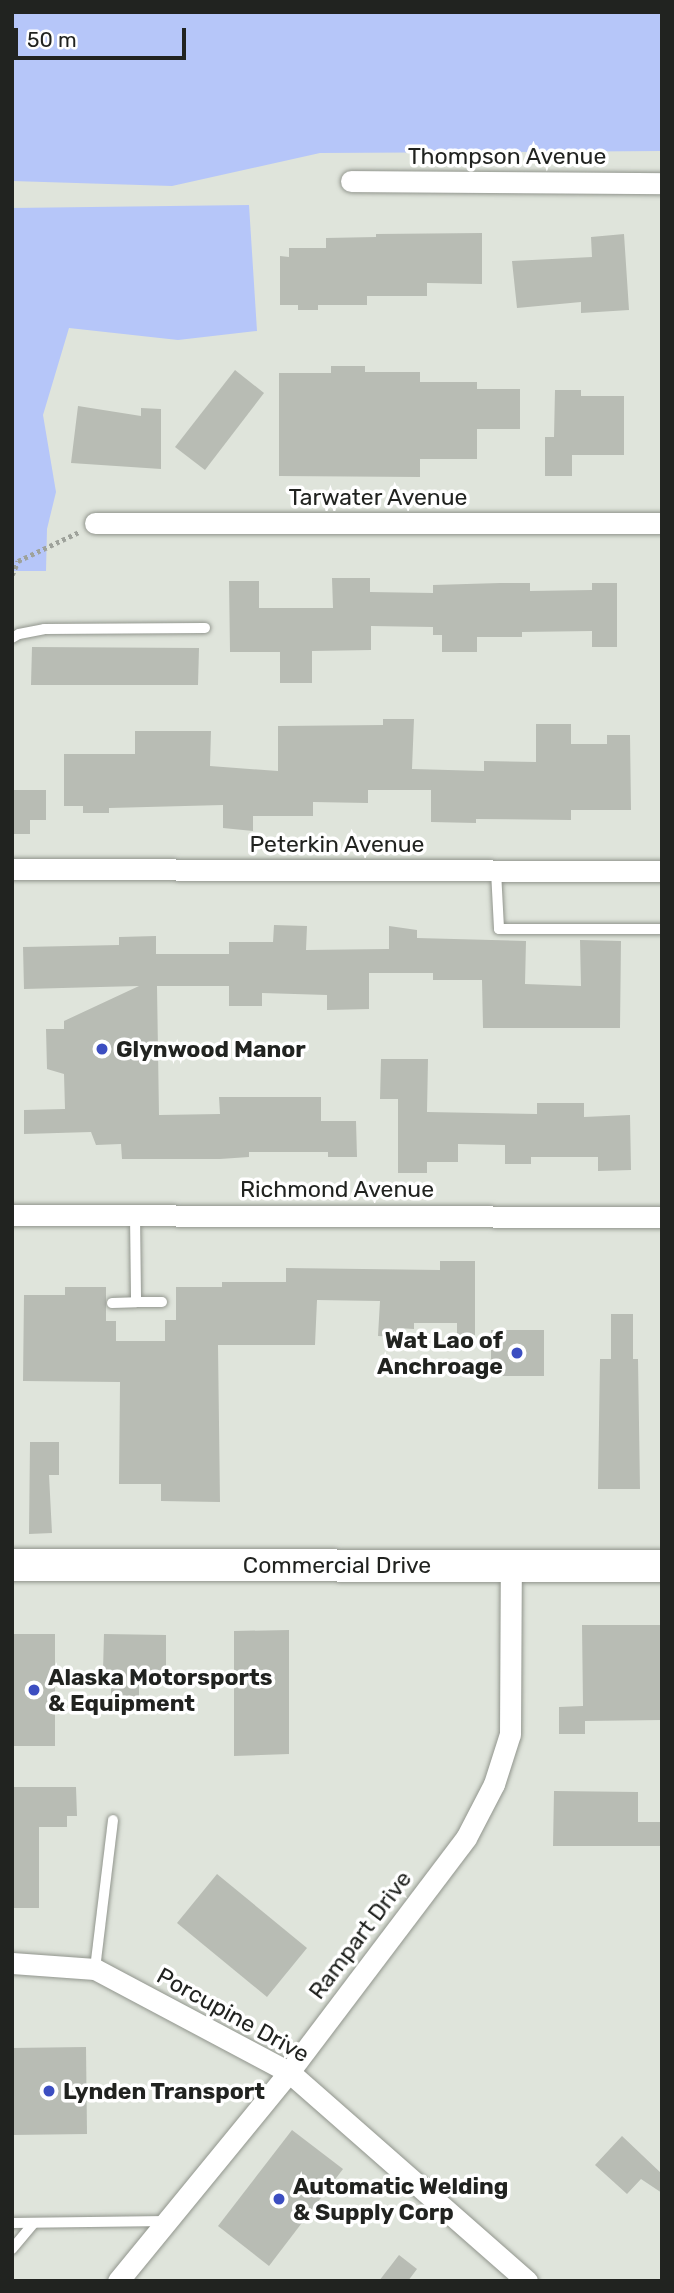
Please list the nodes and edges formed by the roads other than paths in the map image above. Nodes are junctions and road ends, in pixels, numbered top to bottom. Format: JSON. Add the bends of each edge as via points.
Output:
{"nodes":[{"id":1,"x":351,"y":181,"type":"dead end"},
{"id":2,"x":662,"y":183,"type":"edge"},
{"id":3,"x":95,"y":523,"type":"road end"},
{"id":4,"x":662,"y":523,"type":"edge"},
{"id":5,"x":205,"y":628,"type":"dead end"},
{"id":6,"x":12,"y":638,"type":"edge"},
{"id":7,"x":12,"y":869,"type":"edge"},
{"id":8,"x":496,"y":870,"type":"junction"},
{"id":9,"x":662,"y":870,"type":"edge"},
{"id":10,"x":662,"y":929,"type":"edge"},
{"id":11,"x":12,"y":1215,"type":"edge"},
{"id":12,"x":135,"y":1215,"type":"junction"},
{"id":13,"x":662,"y":1217,"type":"edge"},
{"id":14,"x":136,"y":1302,"type":"junction"},
{"id":15,"x":162,"y":1302,"type":"dead end"},
{"id":16,"x":112,"y":1303,"type":"dead end"},
{"id":17,"x":12,"y":1565,"type":"edge"},
{"id":18,"x":512,"y":1565,"type":"junction"},
{"id":19,"x":662,"y":1566,"type":"edge"},
{"id":20,"x":113,"y":1820,"type":"dead end"},
{"id":21,"x":12,"y":1963,"type":"edge"},
{"id":22,"x":95,"y":1969,"type":"junction"},
{"id":23,"x":289,"y":2072,"type":"junction"},
{"id":24,"x":167,"y":2221,"type":"junction"},
{"id":25,"x":12,"y":2223,"type":"edge"},
{"id":26,"x":34,"y":2223,"type":"junction"},
{"id":27,"x":12,"y":2249,"type":"edge"},
{"id":28,"x":118,"y":2281,"type":"edge"},
{"id":29,"x":527,"y":2281,"type":"edge"}],
"edges":[{"from":1,"to":2,"type":"street","name":"Thompson Avenue"},
{"from":3,"to":4,"type":"street","name":"Tarwater Avenue"},
{"from":5,"to":6,"type":"lane","via":[[44,629]]},
{"from":7,"to":8,"type":"street","name":"Peterkin Avenue"},
{"from":8,"to":9,"type":"street","name":"Peterkin Avenue"},
{"from":8,"to":10,"type":"lane","via":[[499,929]]},
{"from":11,"to":12,"type":"street","name":"Richmond Avenue"},
{"from":12,"to":13,"type":"street","name":"Richmond Avenue"},
{"from":12,"to":14,"type":"lane"},
{"from":14,"to":15,"type":"lane"},
{"from":14,"to":16,"type":"lane"},
{"from":17,"to":18,"type":"main road","name":"Commercial Drive"},
{"from":18,"to":19,"type":"main road","name":"Commercial Drive"},
{"from":18,"to":23,"type":"street","name":"Rampart Drive","via":[[510,1734],[494,1784],[466,1838]]},
{"from":20,"to":22,"type":"lane"},
{"from":21,"to":22,"type":"street","name":"Porcupine Drive"},
{"from":22,"to":23,"type":"street","name":"Porcupine Drive"},
{"from":23,"to":24,"type":"street","name":"Rampart Drive"},
{"from":23,"to":29,"type":"street","name":"Porcupine Drive"},
{"from":24,"to":26,"type":"lane"},
{"from":24,"to":28,"type":"street","name":"Rampart Drive"},
{"from":25,"to":26,"type":"lane"},
{"from":26,"to":27,"type":"lane"}]}
